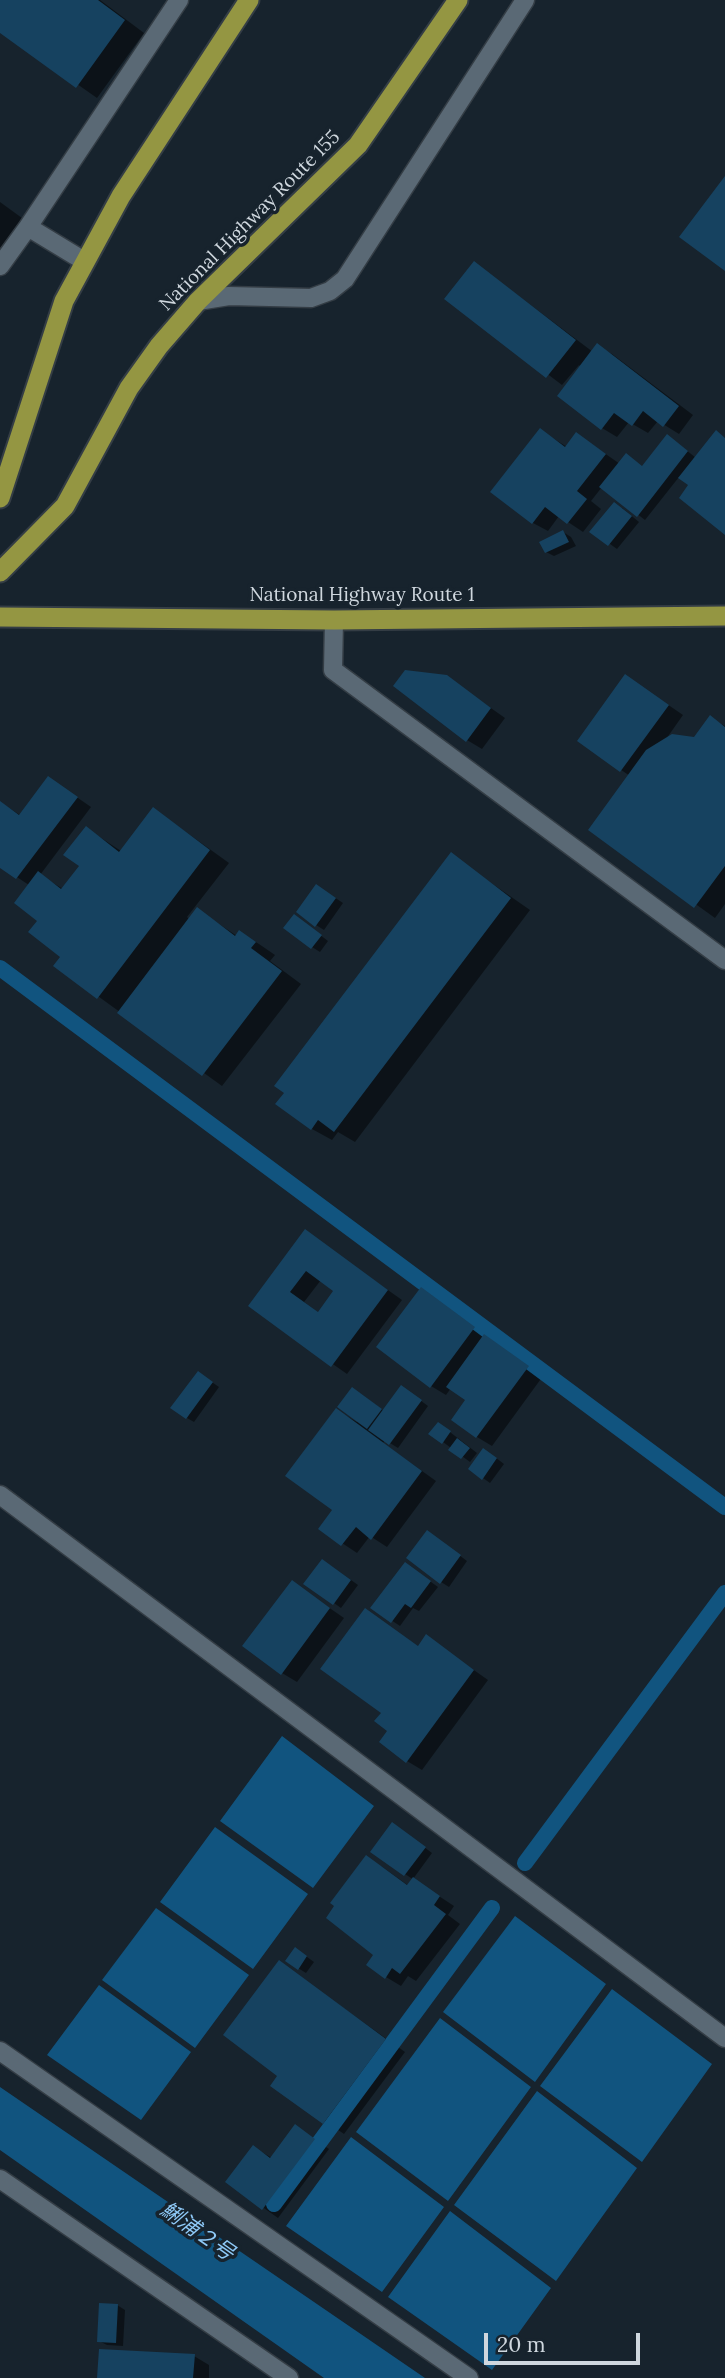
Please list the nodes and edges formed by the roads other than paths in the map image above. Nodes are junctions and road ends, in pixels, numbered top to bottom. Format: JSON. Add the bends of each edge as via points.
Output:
{"nodes":[{"id":1,"x":179,"y":0,"type":"edge"},
{"id":2,"x":249,"y":0,"type":"edge"},
{"id":3,"x":458,"y":0,"type":"edge"},
{"id":4,"x":525,"y":0,"type":"edge"},
{"id":5,"x":28,"y":227,"type":"junction"},
{"id":6,"x":84,"y":261,"type":"junction"},
{"id":7,"x":0,"y":266,"type":"edge"},
{"id":8,"x":198,"y":301,"type":"junction"},
{"id":9,"x":0,"y":498,"type":"edge"},
{"id":10,"x":0,"y":572,"type":"edge"},
{"id":11,"x":725,"y":616,"type":"edge"},
{"id":12,"x":0,"y":617,"type":"edge"},
{"id":13,"x":334,"y":620,"type":"junction"},
{"id":14,"x":725,"y":960,"type":"edge"},
{"id":15,"x":0,"y":1495,"type":"edge"},
{"id":16,"x":725,"y":2038,"type":"edge"},
{"id":17,"x":0,"y":2051,"type":"edge"},
{"id":18,"x":0,"y":2179,"type":"edge"},
{"id":19,"x":289,"y":2378,"type":"edge"},
{"id":20,"x":469,"y":2378,"type":"edge"}],
"edges":[{"from":1,"to":5,"type":"street"},
{"from":2,"to":6,"type":"highway"},
{"from":3,"to":8,"type":"highway","name":"National Highway Route 155","via":[[358,145]]},
{"from":4,"to":8,"type":"street","via":[[345,279],[311,298],[229,296]]},
{"from":5,"to":6,"type":"street"},
{"from":5,"to":7,"type":"street"},
{"from":6,"to":9,"type":"highway","via":[[64,301]]},
{"from":8,"to":10,"type":"highway","name":"National Highway Route 155","via":[[129,388],[65,506]]},
{"from":11,"to":13,"type":"highway","name":"National Highway Route 1"},
{"from":12,"to":13,"type":"highway","name":"National Highway Route 1"},
{"from":13,"to":14,"type":"street","via":[[333,670]]},
{"from":15,"to":16,"type":"street"},
{"from":17,"to":20,"type":"street"},
{"from":18,"to":19,"type":"street"}]}
